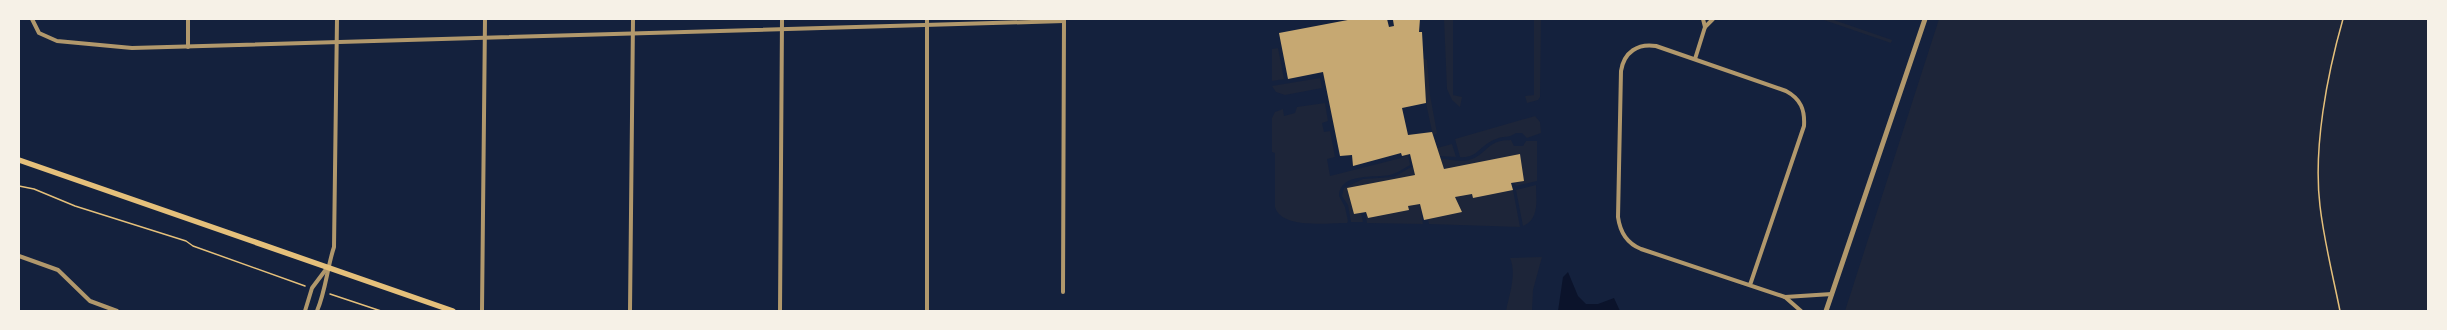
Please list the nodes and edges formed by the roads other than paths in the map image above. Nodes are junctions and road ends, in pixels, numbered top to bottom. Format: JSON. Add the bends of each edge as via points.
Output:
{"nodes":[{"id":1,"x":32,"y":19,"type":"edge"},
{"id":2,"x":188,"y":19,"type":"edge"},
{"id":3,"x":337,"y":19,"type":"edge"},
{"id":4,"x":485,"y":19,"type":"edge"},
{"id":5,"x":633,"y":19,"type":"edge"},
{"id":6,"x":782,"y":19,"type":"edge"},
{"id":7,"x":1703,"y":19,"type":"edge"},
{"id":8,"x":1713,"y":19,"type":"edge"},
{"id":9,"x":1925,"y":19,"type":"edge"},
{"id":10,"x":1064,"y":20,"type":"edge"},
{"id":11,"x":927,"y":21,"type":"edge"},
{"id":12,"x":1705,"y":27,"type":"junction"},
{"id":13,"x":782,"y":29,"type":"junction"},
{"id":14,"x":633,"y":34,"type":"junction"},
{"id":15,"x":485,"y":38,"type":"junction"},
{"id":16,"x":336,"y":42,"type":"junction"},
{"id":17,"x":188,"y":46,"type":"junction"},
{"id":18,"x":1695,"y":59,"type":"junction"},
{"id":19,"x":19,"y":160,"type":"edge"},
{"id":20,"x":19,"y":256,"type":"edge"},
{"id":21,"x":327,"y":268,"type":"junction"},
{"id":22,"x":1750,"y":285,"type":"junction"},
{"id":23,"x":1063,"y":292,"type":"dead end"},
{"id":24,"x":1832,"y":294,"type":"junction"},
{"id":25,"x":1785,"y":297,"type":"junction"},
{"id":26,"x":117,"y":311,"type":"edge"},
{"id":27,"x":306,"y":311,"type":"edge"},
{"id":28,"x":317,"y":311,"type":"edge"},
{"id":29,"x":453,"y":311,"type":"edge"},
{"id":30,"x":482,"y":311,"type":"edge"},
{"id":31,"x":630,"y":311,"type":"edge"},
{"id":32,"x":780,"y":311,"type":"edge"},
{"id":33,"x":927,"y":311,"type":"edge"},
{"id":34,"x":1801,"y":311,"type":"edge"},
{"id":35,"x":1826,"y":311,"type":"edge"}],
"edges":[{"from":1,"to":17,"type":"street","via":[[39,33],[57,41],[132,48]]},
{"from":2,"to":17,"type":"street"},
{"from":3,"to":16,"type":"street"},
{"from":4,"to":15,"type":"street"},
{"from":5,"to":14,"type":"street"},
{"from":6,"to":13,"type":"street"},
{"from":7,"to":12,"type":"street"},
{"from":8,"to":12,"type":"street"},
{"from":9,"to":24,"type":"street"},
{"from":10,"to":11,"type":"street"},
{"from":10,"to":23,"type":"street"},
{"from":11,"to":13,"type":"street"},
{"from":11,"to":33,"type":"street"},
{"from":12,"to":18,"type":"street"},
{"from":13,"to":14,"type":"street"},
{"from":13,"to":32,"type":"street"},
{"from":14,"to":15,"type":"street"},
{"from":14,"to":31,"type":"street"},
{"from":15,"to":16,"type":"street"},
{"from":15,"to":30,"type":"street"},
{"from":16,"to":17,"type":"street"},
{"from":16,"to":21,"type":"street","via":[[334,247]]},
{"from":18,"to":22,"type":"street","via":[[1786,91],[1798,99],[1804,110],[1804,126]]},
{"from":18,"to":22,"type":"street","via":[[1649,45],[1634,49],[1622,63],[1619,224],[1624,236],[1635,246]]},
{"from":19,"to":21,"type":"main road"},
{"from":20,"to":26,"type":"street","via":[[58,270],[90,301]]},
{"from":21,"to":27,"type":"street","via":[[312,288]]},
{"from":21,"to":28,"type":"street","via":[[325,292]]},
{"from":21,"to":29,"type":"main road"},
{"from":22,"to":25,"type":"street"},
{"from":24,"to":25,"type":"street"},
{"from":24,"to":35,"type":"street"},
{"from":25,"to":34,"type":"street"}]}
